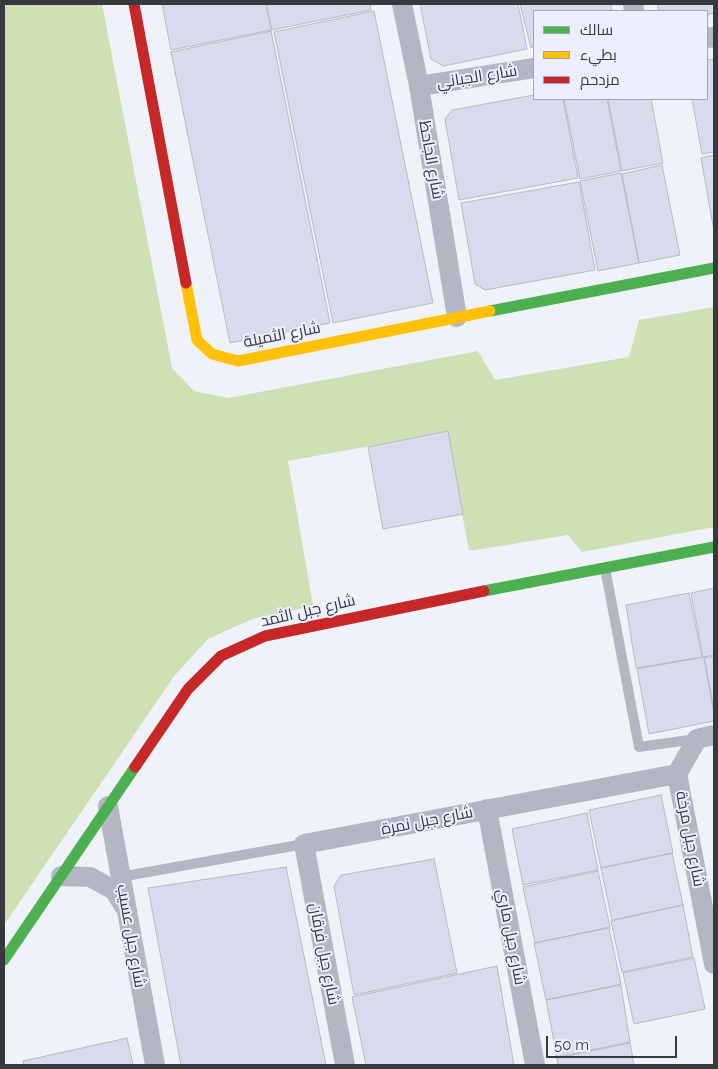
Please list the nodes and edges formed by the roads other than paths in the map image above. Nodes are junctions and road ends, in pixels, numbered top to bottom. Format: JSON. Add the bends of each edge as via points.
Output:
{"nodes":[{"id":1,"x":134,"y":4,"type":"edge"},
{"id":2,"x":402,"y":4,"type":"edge"},
{"id":3,"x":533,"y":68,"type":"edge"},
{"id":4,"x":419,"y":86,"type":"junction"},
{"id":5,"x":714,"y":268,"type":"edge"},
{"id":6,"x":458,"y":317,"type":"junction"},
{"id":7,"x":714,"y":547,"type":"edge"},
{"id":8,"x":604,"y":567,"type":"junction"},
{"id":9,"x":706,"y":737,"type":"edge"},
{"id":10,"x":677,"y":774,"type":"junction"},
{"id":11,"x":108,"y":806,"type":"junction"},
{"id":12,"x":487,"y":810,"type":"junction"},
{"id":13,"x":304,"y":844,"type":"junction"},
{"id":14,"x":61,"y":876,"type":"junction"},
{"id":15,"x":120,"y":877,"type":"junction"},
{"id":16,"x":126,"y":910,"type":"junction"},
{"id":17,"x":4,"y":960,"type":"edge"},
{"id":18,"x":714,"y":964,"type":"edge"},
{"id":19,"x":155,"y":1065,"type":"edge"},
{"id":20,"x":345,"y":1065,"type":"edge"},
{"id":21,"x":535,"y":1065,"type":"edge"}],
"edges":[{"from":1,"to":6,"type":"street","name":"شارع الثميلة","via":[[197,340],[212,354],[238,361]]},
{"from":2,"to":4,"type":"street","name":"شارع الجاحظ"},
{"from":3,"to":4,"type":"street","name":"شارع الجباني"},
{"from":4,"to":6,"type":"street","name":"شارع الجاحظ"},
{"from":5,"to":6,"type":"street","name":"شارع الثميلة"},
{"from":7,"to":8,"type":"street","name":"شارع جبل الثمد"},
{"from":8,"to":9,"type":"lane","via":[[639,747]]},
{"from":8,"to":11,"type":"street","name":"شارع جبل الثمد","via":[[265,636],[221,656],[188,689]]},
{"from":9,"to":10,"type":"street"},
{"from":10,"to":12,"type":"street","name":"شارع جبل نمرة"},
{"from":10,"to":18,"type":"street","name":"شارع جبل مرخة"},
{"from":11,"to":14,"type":"street","name":"شارع جبل الثمد"},
{"from":11,"to":15,"type":"street","name":"شارع جبل عسيب"},
{"from":12,"to":13,"type":"street","name":"شارع جبل نمرة"},
{"from":12,"to":21,"type":"street","name":"شارع جبل ماري"},
{"from":13,"to":15,"type":"lane","name":"شارع جبل نمرة"},
{"from":13,"to":20,"type":"street","name":"شارع جبل فرقان"},
{"from":14,"to":16,"type":"street","via":[[90,877],[114,890]]},
{"from":14,"to":17,"type":"street","name":"شارع جبل الثمد"},
{"from":15,"to":16,"type":"street","name":"شارع جبل عسيب"},
{"from":16,"to":19,"type":"street","name":"شارع جبل عسيب"}]}
